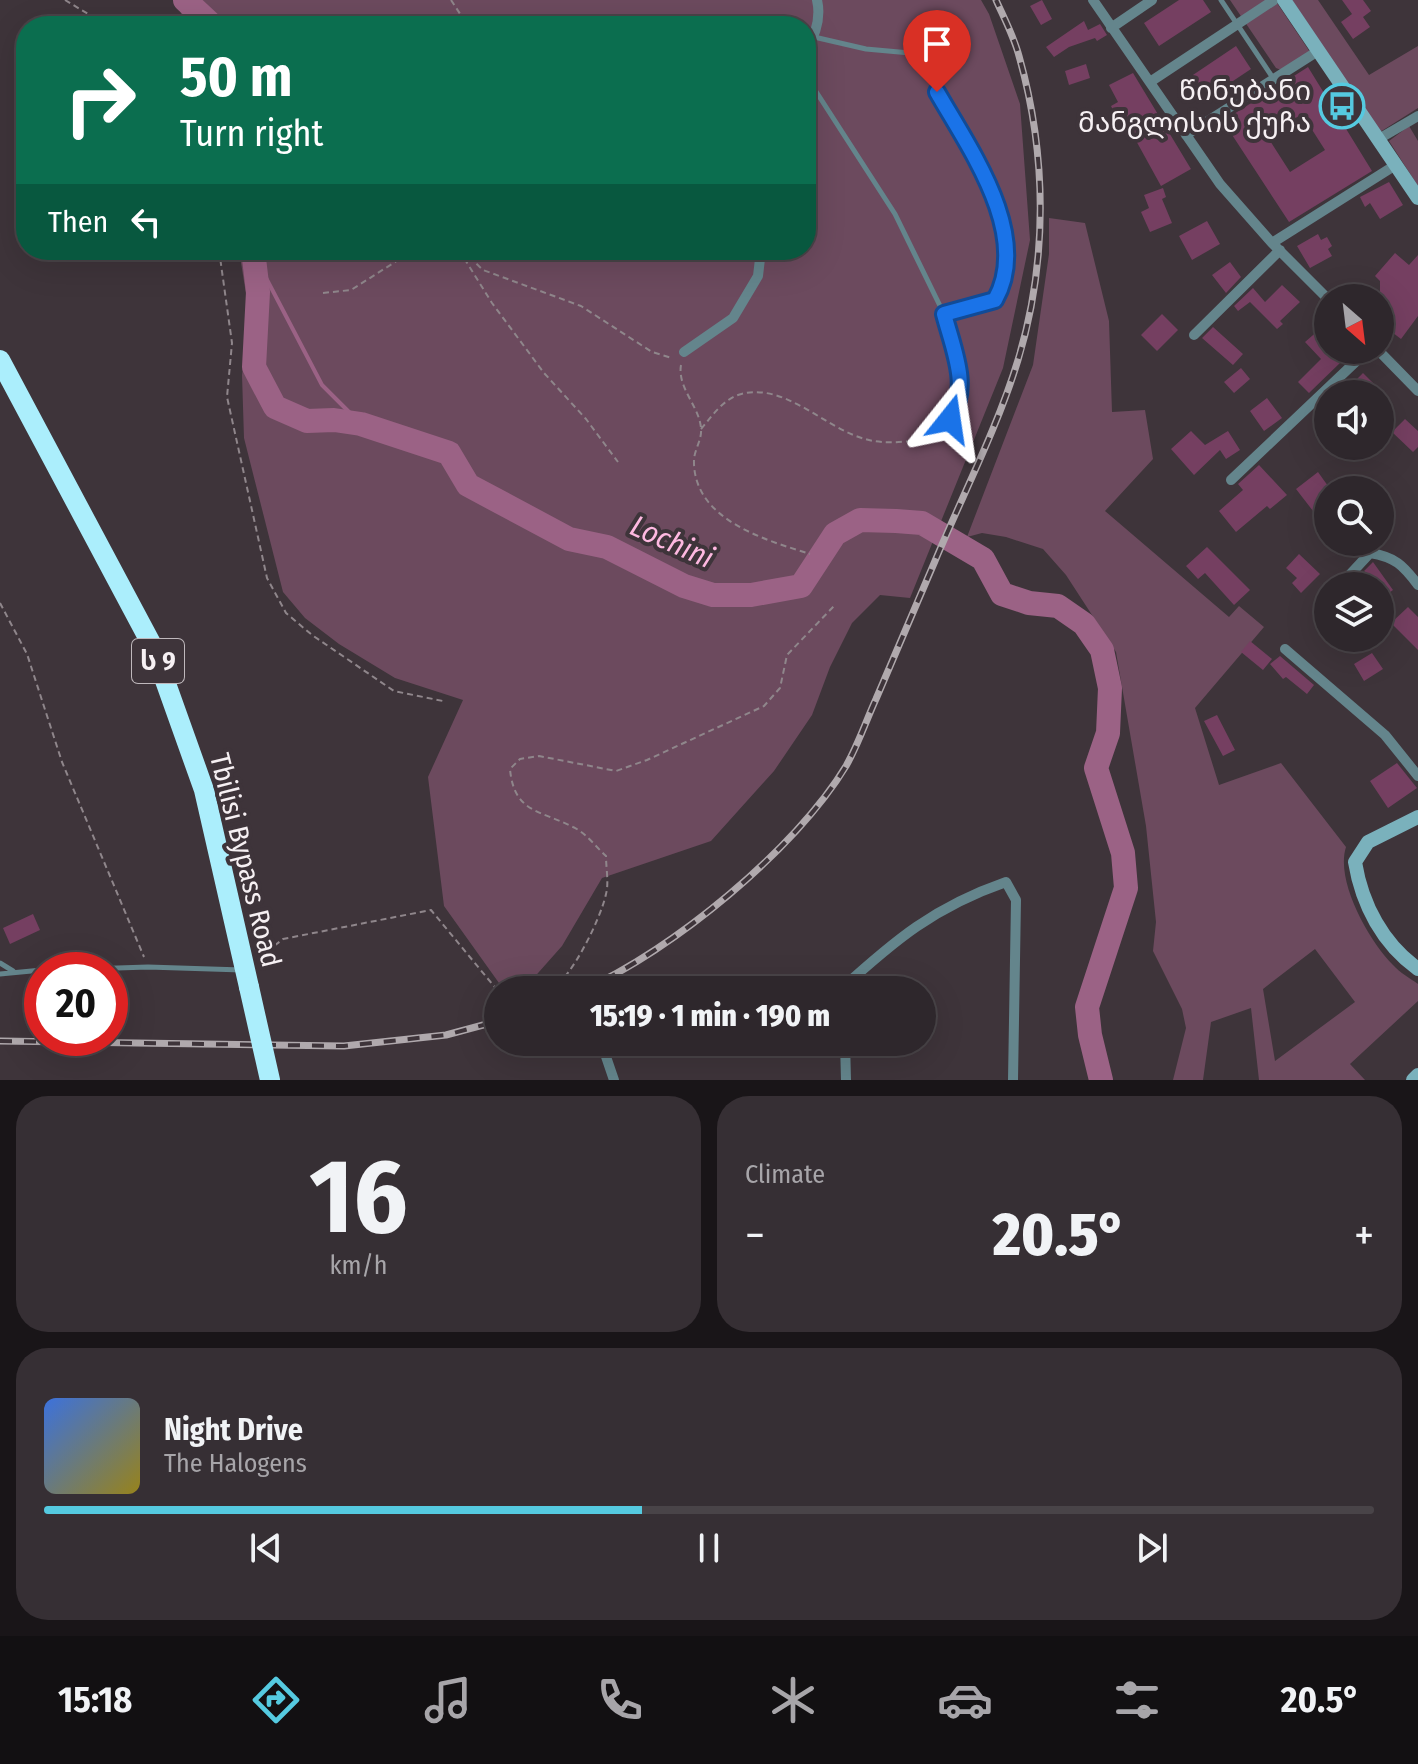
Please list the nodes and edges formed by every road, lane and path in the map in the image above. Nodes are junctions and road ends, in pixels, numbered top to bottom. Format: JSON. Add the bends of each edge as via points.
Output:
{"nodes":[{"id":1,"x":65,"y":0,"type":"edge"},
{"id":2,"x":817,"y":0,"type":"edge"},
{"id":3,"x":1093,"y":0,"type":"edge"},
{"id":4,"x":1152,"y":0,"type":"edge"},
{"id":5,"x":1221,"y":0,"type":"edge"},
{"id":6,"x":1274,"y":0,"type":"edge"},
{"id":7,"x":1284,"y":0,"type":"edge"},
{"id":8,"x":91,"y":16,"type":"edge"},
{"id":9,"x":1237,"y":24,"type":"junction"},
{"id":10,"x":816,"y":25,"type":"edge"},
{"id":11,"x":1111,"y":28,"type":"junction"},
{"id":12,"x":816,"y":37,"type":"edge"},
{"id":13,"x":1318,"y":51,"type":"junction"},
{"id":14,"x":1274,"y":79,"type":"junction"},
{"id":15,"x":1150,"y":82,"type":"junction"},
{"id":16,"x":816,"y":92,"type":"edge"},
{"id":17,"x":1418,"y":116,"type":"edge"},
{"id":18,"x":1186,"y":135,"type":"junction"},
{"id":19,"x":1377,"y":140,"type":"junction"},
{"id":20,"x":1394,"y":166,"type":"junction"},
{"id":21,"x":1418,"y":198,"type":"edge"},
{"id":22,"x":1276,"y":247,"type":"junction"},
{"id":23,"x":220,"y":260,"type":"edge"},
{"id":24,"x":398,"y":260,"type":"edge"},
{"id":25,"x":467,"y":260,"type":"edge"},
{"id":26,"x":472,"y":260,"type":"edge"},
{"id":27,"x":760,"y":260,"type":"edge"},
{"id":28,"x":1314,"y":285,"type":"edge"},
{"id":29,"x":323,"y":293,"type":"dead end"},
{"id":30,"x":944,"y":314,"type":"junction"},
{"id":31,"x":1194,"y":335,"type":"dead end"},
{"id":32,"x":684,"y":352,"type":"junction"},
{"id":33,"x":0,"y":360,"type":"edge"},
{"id":34,"x":1353,"y":364,"type":"edge"},
{"id":35,"x":1392,"y":364,"type":"edge"},
{"id":36,"x":1418,"y":391,"type":"edge"},
{"id":37,"x":701,"y":429,"type":"junction"},
{"id":38,"x":941,"y":433,"type":"joint"},
{"id":39,"x":618,"y":462,"type":"dead end"},
{"id":40,"x":1231,"y":480,"type":"dead end"},
{"id":41,"x":810,"y":554,"type":"dead end"},
{"id":42,"x":1352,"y":572,"type":"edge"},
{"id":43,"x":1418,"y":585,"type":"edge"},
{"id":44,"x":0,"y":603,"type":"edge"},
{"id":45,"x":834,"y":606,"type":"dead end"},
{"id":46,"x":1285,"y":649,"type":"dead end"},
{"id":47,"x":443,"y":701,"type":"dead end"},
{"id":48,"x":1418,"y":776,"type":"edge"},
{"id":49,"x":1418,"y":817,"type":"edge"},
{"id":50,"x":0,"y":963,"type":"edge"},
{"id":51,"x":148,"y":967,"type":"junction"},
{"id":52,"x":128,"y":968,"type":"edge"},
{"id":53,"x":1418,"y":969,"type":"edge"},
{"id":54,"x":24,"y":971,"type":"edge"},
{"id":55,"x":14,"y":972,"type":"junction"},
{"id":56,"x":0,"y":974,"type":"edge"},
{"id":57,"x":486,"y":976,"type":"edge"},
{"id":58,"x":568,"y":976,"type":"edge"},
{"id":59,"x":855,"y":976,"type":"edge"},
{"id":60,"x":247,"y":979,"type":"junction"},
{"id":61,"x":606,"y":1056,"type":"edge"},
{"id":62,"x":845,"y":1056,"type":"edge"},
{"id":63,"x":1418,"y":1075,"type":"edge"},
{"id":64,"x":270,"y":1080,"type":"edge"},
{"id":65,"x":614,"y":1080,"type":"edge"},
{"id":66,"x":846,"y":1080,"type":"edge"},
{"id":67,"x":1013,"y":1080,"type":"edge"},
{"id":68,"x":1413,"y":1080,"type":"edge"}],
"edges":[{"from":1,"to":8,"type":"path"},
{"from":2,"to":10,"type":"street"},
{"from":3,"to":11,"type":"street"},
{"from":4,"to":11,"type":"street"},
{"from":5,"to":9,"type":"lane"},
{"from":6,"to":9,"type":"street"},
{"from":7,"to":13,"type":"street"},
{"from":9,"to":14,"type":"lane"},
{"from":9,"to":15,"type":"street"},
{"from":11,"to":15,"type":"street"},
{"from":12,"to":30,"type":"lane","via":[[910,53],[925,69],[988,182],[1008,245],[1003,285],[995,300]]},
{"from":13,"to":14,"type":"street"},
{"from":13,"to":19,"type":"street"},
{"from":14,"to":18,"type":"street"},
{"from":15,"to":18,"type":"street"},
{"from":16,"to":30,"type":"lane","via":[[895,214]]},
{"from":17,"to":19,"type":"street"},
{"from":18,"to":22,"type":"street","via":[[1220,184]]},
{"from":19,"to":20,"type":"street"},
{"from":20,"to":21,"type":"street"},
{"from":20,"to":22,"type":"street"},
{"from":22,"to":28,"type":"street"},
{"from":22,"to":31,"type":"street"},
{"from":23,"to":47,"type":"path","via":[[232,343],[227,397],[267,578],[286,613],[312,635],[394,691]]},
{"from":24,"to":29,"type":"path","via":[[351,290]]},
{"from":25,"to":39,"type":"path","via":[[544,373]]},
{"from":26,"to":32,"type":"path","via":[[483,270],[581,306],[652,352],[671,358]]},
{"from":27,"to":32,"type":"street","via":[[758,276],[733,318]]},
{"from":30,"to":38,"type":"lane","via":[[962,387],[959,405]]},
{"from":32,"to":37,"type":"path","via":[[680,371]]},
{"from":33,"to":60,"type":"highway","name":"Tbilisi Bypass Road","number":"ს 9","via":[[153,647],[204,790]]},
{"from":34,"to":40,"type":"street"},
{"from":35,"to":36,"type":"street"},
{"from":37,"to":38,"type":"path","via":[[723,403],[740,394],[775,395],[866,440],[919,441]]},
{"from":37,"to":41,"type":"path","via":[[694,460],[698,479],[718,513],[754,536]]},
{"from":42,"to":43,"type":"street","via":[[1370,553],[1389,556]]},
{"from":44,"to":51,"type":"path","via":[[27,654],[62,762]]},
{"from":45,"to":58,"type":"path","via":[[787,655],[780,688],[764,706],[616,771],[539,756],[520,759],[510,769],[511,785],[524,807],[577,828],[606,856],[607,893]]},
{"from":46,"to":48,"type":"street","via":[[1385,735]]},
{"from":49,"to":53,"type":"street","via":[[1368,842],[1355,862],[1360,892],[1379,928],[1398,954]]},
{"from":50,"to":55,"type":"lane"},
{"from":51,"to":52,"type":"lane"},
{"from":51,"to":60,"type":"lane"},
{"from":54,"to":55,"type":"lane"},
{"from":55,"to":56,"type":"lane"},
{"from":57,"to":60,"type":"path","via":[[431,910],[283,939]]},
{"from":59,"to":67,"type":"street","via":[[922,921],[965,896],[1006,882],[1016,900]]},
{"from":60,"to":64,"type":"highway","name":"Tbilisi Bypass Road","number":"ს 9","bridge":true},
{"from":61,"to":65,"type":"street"},
{"from":62,"to":66,"type":"street"},
{"from":63,"to":68,"type":"street"}]}
